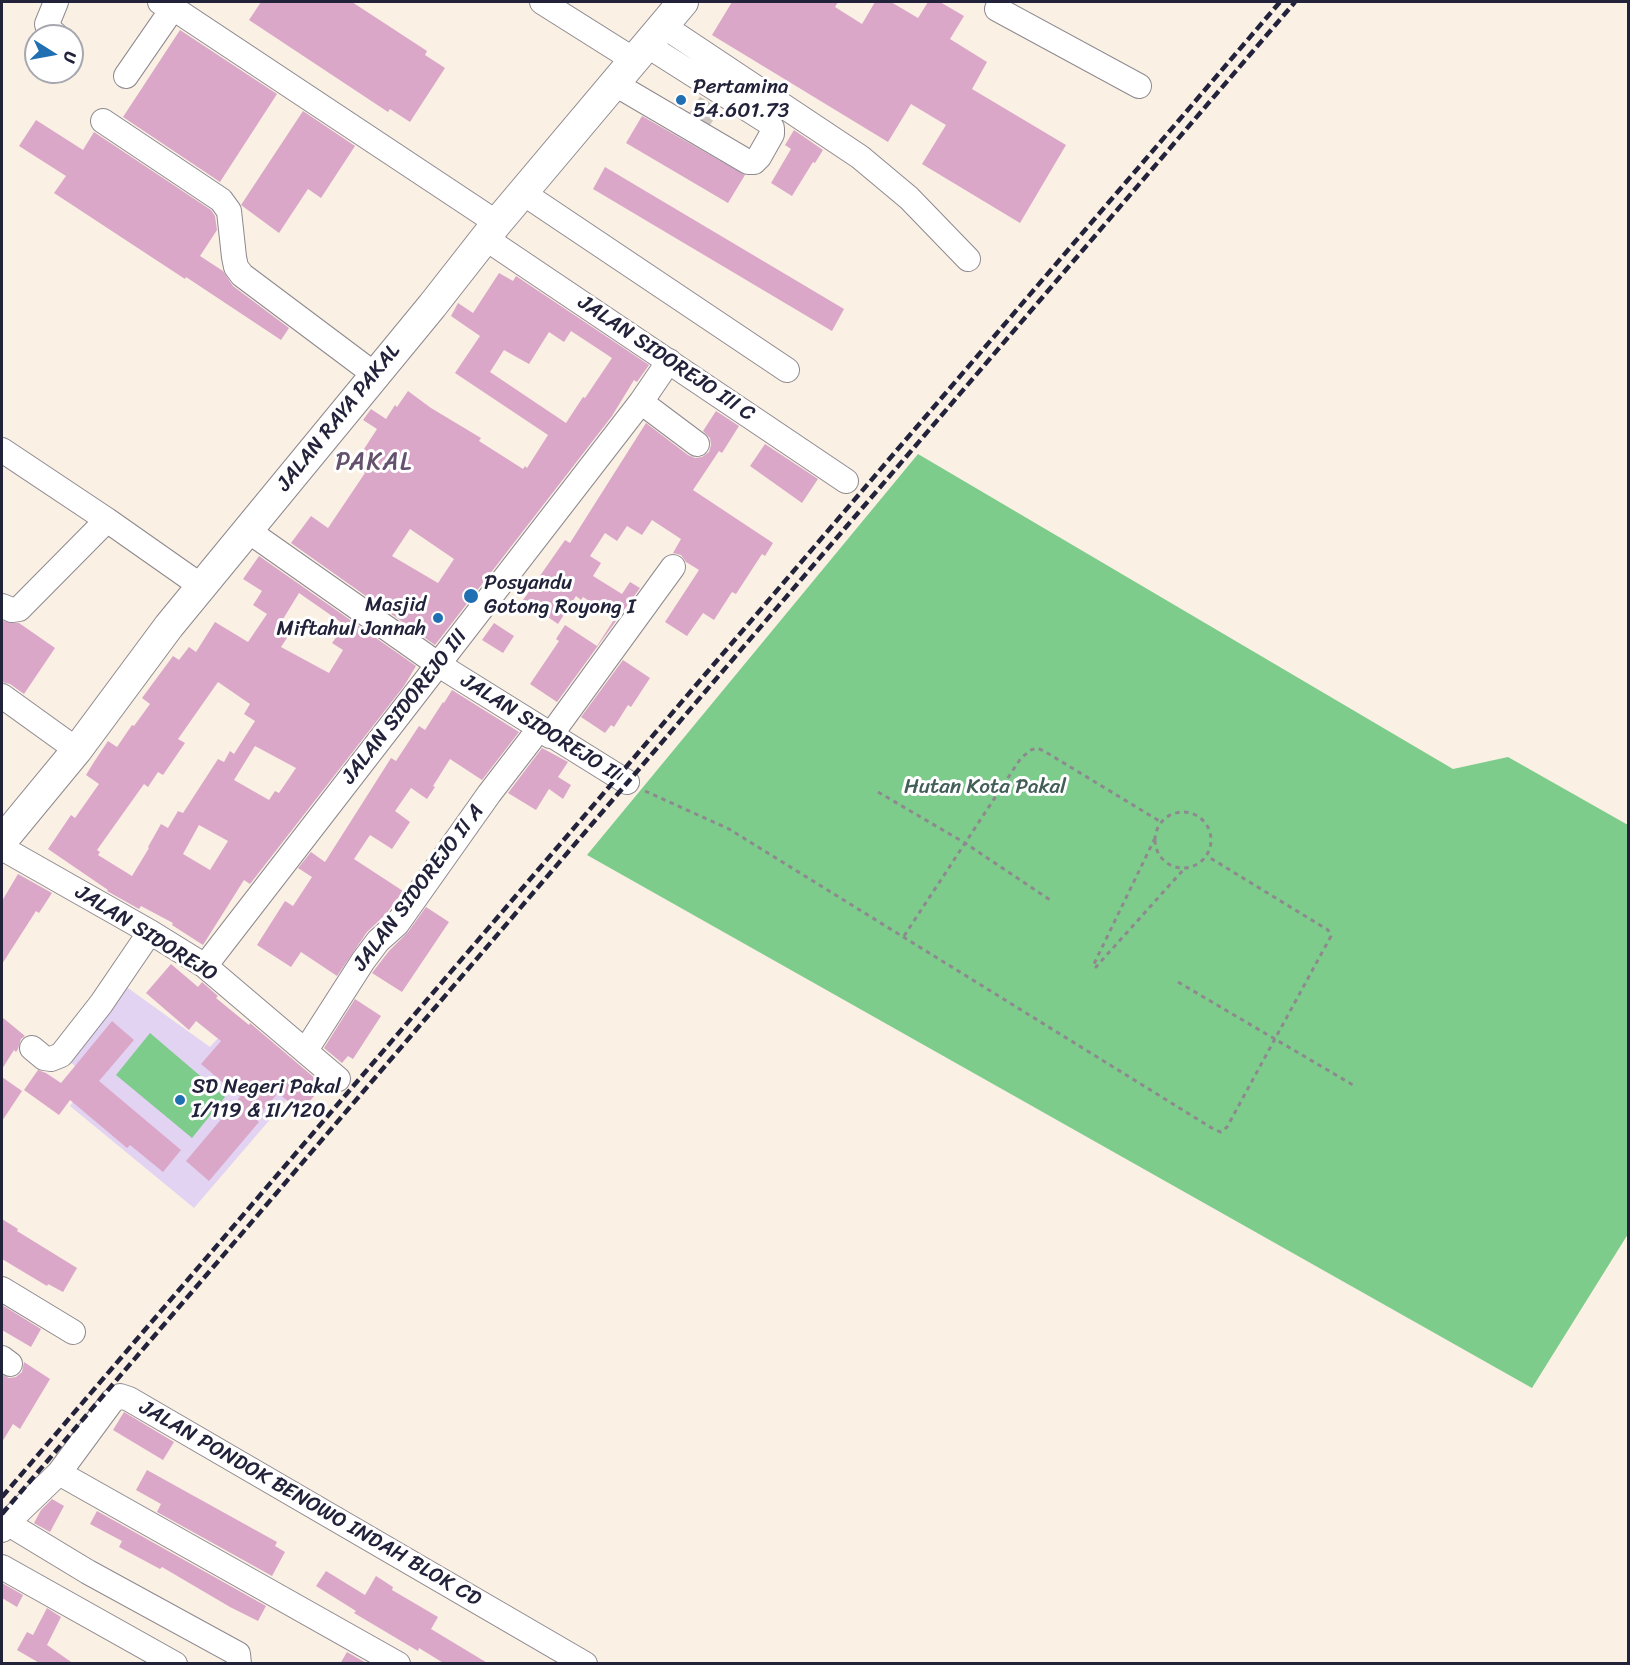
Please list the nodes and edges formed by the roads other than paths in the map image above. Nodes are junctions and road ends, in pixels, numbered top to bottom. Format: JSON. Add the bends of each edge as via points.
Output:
{"nodes":[{"id":1,"x":56,"y":2,"type":"edge"},
{"id":2,"x":542,"y":2,"type":"edge"},
{"id":3,"x":683,"y":2,"type":"edge"},
{"id":4,"x":994,"y":4,"type":"edge"},
{"id":5,"x":166,"y":5,"type":"edge"},
{"id":6,"x":47,"y":24,"type":"edge"},
{"id":7,"x":647,"y":43,"type":"junction"},
{"id":8,"x":126,"y":76,"type":"dead end"},
{"id":9,"x":615,"y":84,"type":"junction"},
{"id":10,"x":1139,"y":86,"type":"dead end"},
{"id":11,"x":103,"y":121,"type":"dead end"},
{"id":12,"x":522,"y":193,"type":"junction"},
{"id":13,"x":489,"y":225,"type":"junction"},
{"id":14,"x":968,"y":258,"type":"dead end"},
{"id":15,"x":669,"y":361,"type":"junction"},
{"id":16,"x":367,"y":369,"type":"junction"},
{"id":17,"x":787,"y":370,"type":"dead end"},
{"id":18,"x":641,"y":402,"type":"junction"},
{"id":19,"x":697,"y":444,"type":"dead end"},
{"id":20,"x":2,"y":450,"type":"edge"},
{"id":21,"x":846,"y":481,"type":"dead end"},
{"id":22,"x":107,"y":520,"type":"junction"},
{"id":23,"x":247,"y":530,"type":"junction"},
{"id":24,"x":673,"y":567,"type":"dead end"},
{"id":25,"x":193,"y":580,"type":"junction"},
{"id":26,"x":2,"y":606,"type":"edge"},
{"id":27,"x":439,"y":665,"type":"junction"},
{"id":28,"x":2,"y":696,"type":"edge"},
{"id":29,"x":545,"y":732,"type":"junction"},
{"id":30,"x":69,"y":744,"type":"junction"},
{"id":31,"x":627,"y":782,"type":"road end"},
{"id":32,"x":2,"y":841,"type":"edge"},
{"id":33,"x":2,"y":848,"type":"edge"},
{"id":34,"x":150,"y":932,"type":"junction"},
{"id":35,"x":205,"y":966,"type":"junction"},
{"id":36,"x":32,"y":1048,"type":"dead end"},
{"id":37,"x":306,"y":1050,"type":"junction"},
{"id":38,"x":338,"y":1078,"type":"dead end"},
{"id":39,"x":2,"y":1289,"type":"edge"},
{"id":40,"x":73,"y":1332,"type":"dead end"},
{"id":41,"x":59,"y":1473,"type":"junction"},
{"id":42,"x":4,"y":1527,"type":"edge"},
{"id":43,"x":2,"y":1567,"type":"edge"},
{"id":44,"x":175,"y":1664,"type":"edge"},
{"id":45,"x":239,"y":1664,"type":"edge"},
{"id":46,"x":398,"y":1664,"type":"edge"},
{"id":47,"x":585,"y":1664,"type":"edge"}],
"edges":[{"from":1,"to":6,"type":"street"},
{"from":2,"to":7,"type":"street"},
{"from":3,"to":7,"type":"main road","name":"JALAN RAYA PAKAL"},
{"from":4,"to":10,"type":"street"},
{"from":5,"to":8,"type":"street"},
{"from":5,"to":13,"type":"street","name":"JALAN SIDOREJO III C","via":[[453,195]]},
{"from":7,"to":9,"type":"main road","name":"JALAN RAYA PAKAL"},
{"from":7,"to":9,"type":"street","via":[[700,109]]},
{"from":7,"to":14,"type":"street","via":[[860,157],[909,198]]},
{"from":9,"to":12,"type":"main road","name":"JALAN RAYA PAKAL"},
{"from":11,"to":16,"type":"street","via":[[220,200],[229,211],[236,267],[242,275]]},
{"from":12,"to":13,"type":"main road","name":"JALAN RAYA PAKAL"},
{"from":12,"to":17,"type":"street"},
{"from":13,"to":15,"type":"street","name":"JALAN SIDOREJO III C"},
{"from":13,"to":16,"type":"main road","name":"JALAN RAYA PAKAL","via":[[432,306]]},
{"from":15,"to":18,"type":"street","name":"JALAN SIDOREJO III"},
{"from":15,"to":21,"type":"street","name":"JALAN SIDOREJO III C"},
{"from":16,"to":23,"type":"main road","name":"JALAN RAYA PAKAL"},
{"from":18,"to":19,"type":"street"},
{"from":18,"to":27,"type":"street","name":"JALAN SIDOREJO III"},
{"from":20,"to":22,"type":"street"},
{"from":22,"to":25,"type":"street"},
{"from":22,"to":26,"type":"street","via":[[19,609]]},
{"from":23,"to":25,"type":"main road","name":"JALAN RAYA PAKAL"},
{"from":23,"to":27,"type":"street","name":"JALAN SIDOREJO II"},
{"from":24,"to":29,"type":"street","name":"JALAN SIDOREJO II A"},
{"from":25,"to":30,"type":"main road","name":"JALAN RAYA PAKAL","via":[[169,626]]},
{"from":27,"to":29,"type":"street","name":"JALAN SIDOREJO II"},
{"from":27,"to":35,"type":"street","name":"JALAN SIDOREJO III"},
{"from":28,"to":30,"type":"street"},
{"from":29,"to":31,"type":"street","name":"JALAN SIDOREJO II"},
{"from":29,"to":37,"type":"street","name":"JALAN SIDOREJO II A","via":[[489,794],[397,924],[378,941]]},
{"from":30,"to":32,"type":"main road","name":"JALAN RAYA PAKAL"},
{"from":33,"to":34,"type":"street","name":"JALAN SIDOREJO"},
{"from":34,"to":35,"type":"street","name":"JALAN SIDOREJO"},
{"from":34,"to":36,"type":"street","via":[[61,1055],[44,1058]]},
{"from":35,"to":37,"type":"street","name":"JALAN SIDOREJO"},
{"from":37,"to":38,"type":"street","name":"JALAN SIDOREJO"},
{"from":39,"to":40,"type":"street"},
{"from":41,"to":42,"type":"street","name":"JALAN PONDOK BENOWO INDAH BLOK CD"},
{"from":41,"to":46,"type":"street"},
{"from":41,"to":47,"type":"street","name":"JALAN PONDOK BENOWO INDAH BLOK CD","via":[[112,1401],[120,1396],[129,1399]]},
{"from":42,"to":45,"type":"street","via":[[238,1654]]},
{"from":43,"to":44,"type":"street"}]}
